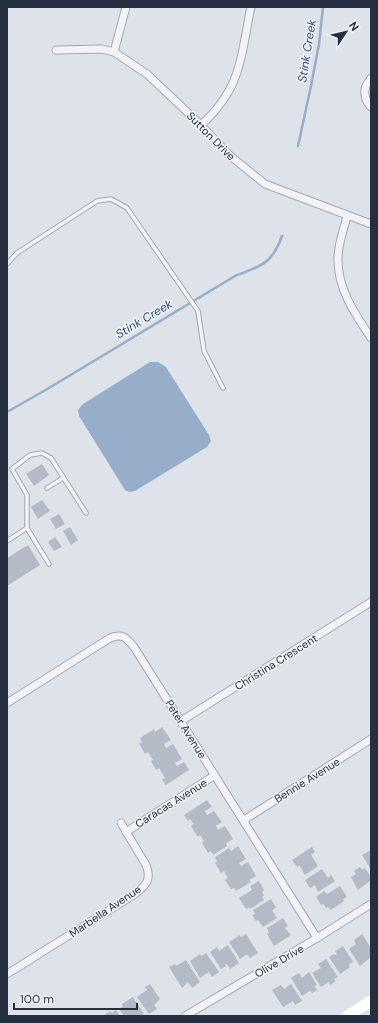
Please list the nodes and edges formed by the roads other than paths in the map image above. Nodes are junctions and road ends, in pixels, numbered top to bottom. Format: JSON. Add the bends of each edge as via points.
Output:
{"nodes":[{"id":1,"x":126,"y":7,"type":"edge"},
{"id":2,"x":251,"y":7,"type":"edge"},
{"id":3,"x":56,"y":50,"type":"dead end"},
{"id":4,"x":114,"y":52,"type":"junction"},
{"id":5,"x":371,"y":78,"type":"edge"},
{"id":6,"x":371,"y":107,"type":"edge"},
{"id":7,"x":201,"y":125,"type":"junction"},
{"id":8,"x":348,"y":216,"type":"junction"},
{"id":9,"x":371,"y":224,"type":"edge"},
{"id":10,"x":7,"y":264,"type":"edge"},
{"id":11,"x":371,"y":338,"type":"edge"},
{"id":12,"x":224,"y":388,"type":"dead end"},
{"id":13,"x":7,"y":469,"type":"edge"},
{"id":14,"x":12,"y":469,"type":"junction"},
{"id":15,"x":63,"y":478,"type":"junction"},
{"id":16,"x":47,"y":488,"type":"dead end"},
{"id":17,"x":86,"y":513,"type":"dead end"},
{"id":18,"x":27,"y":528,"type":"junction"},
{"id":19,"x":7,"y":541,"type":"edge"},
{"id":20,"x":49,"y":564,"type":"dead end"},
{"id":21,"x":371,"y":602,"type":"edge"},
{"id":22,"x":7,"y":703,"type":"edge"},
{"id":23,"x":181,"y":721,"type":"junction"},
{"id":24,"x":371,"y":740,"type":"edge"},
{"id":25,"x":216,"y":775,"type":"junction"},
{"id":26,"x":244,"y":820,"type":"junction"},
{"id":27,"x":121,"y":823,"type":"dead end"},
{"id":28,"x":126,"y":832,"type":"junction"},
{"id":29,"x":371,"y":904,"type":"edge"},
{"id":30,"x":317,"y":938,"type":"junction"},
{"id":31,"x":7,"y":974,"type":"edge"},
{"id":32,"x":371,"y":1001,"type":"edge"},
{"id":33,"x":186,"y":1016,"type":"edge"},
{"id":34,"x":348,"y":1016,"type":"edge"}],
"edges":[{"from":1,"to":4,"type":"street"},
{"from":2,"to":7,"type":"street","via":[[240,64],[234,81],[220,105]]},
{"from":3,"to":4,"type":"street","name":"Sutton Drive","via":[[102,49]]},
{"from":4,"to":7,"type":"street","name":"Sutton Drive","via":[[147,74]]},
{"from":5,"to":6,"type":"street","via":[[364,94]]},
{"from":7,"to":8,"type":"street","name":"Sutton Drive","via":[[228,154],[265,184]]},
{"from":8,"to":9,"type":"street","name":"Sutton Drive"},
{"from":8,"to":11,"type":"street","via":[[338,257],[338,270],[346,296]]},
{"from":10,"to":12,"type":"lane","via":[[17,253],[97,201],[111,199],[127,208],[198,311],[204,351]]},
{"from":13,"to":14,"type":"lane"},
{"from":14,"to":15,"type":"lane","via":[[30,456],[42,453],[51,458]]},
{"from":14,"to":18,"type":"lane","via":[[27,495]]},
{"from":15,"to":16,"type":"lane"},
{"from":15,"to":17,"type":"lane"},
{"from":18,"to":19,"type":"lane"},
{"from":18,"to":20,"type":"lane"},
{"from":21,"to":23,"type":"street","name":"Christina Crescent"},
{"from":22,"to":23,"type":"street","name":"Peter Avenue","via":[[110,638],[120,636],[130,641]]},
{"from":23,"to":25,"type":"street","name":"Peter Avenue"},
{"from":24,"to":26,"type":"street","name":"Bennie Avenue"},
{"from":25,"to":26,"type":"street","name":"Peter Avenue"},
{"from":25,"to":28,"type":"street","name":"Caracas Avenue"},
{"from":26,"to":30,"type":"street","name":"Peter Avenue"},
{"from":27,"to":28,"type":"street","name":"Marbella Avenue"},
{"from":28,"to":31,"type":"street","name":"Marbella Avenue","via":[[149,872],[144,886]]},
{"from":29,"to":30,"type":"street","name":"Olive Drive"},
{"from":30,"to":33,"type":"street","name":"Olive Drive"},
{"from":32,"to":34,"type":"main road"}]}
